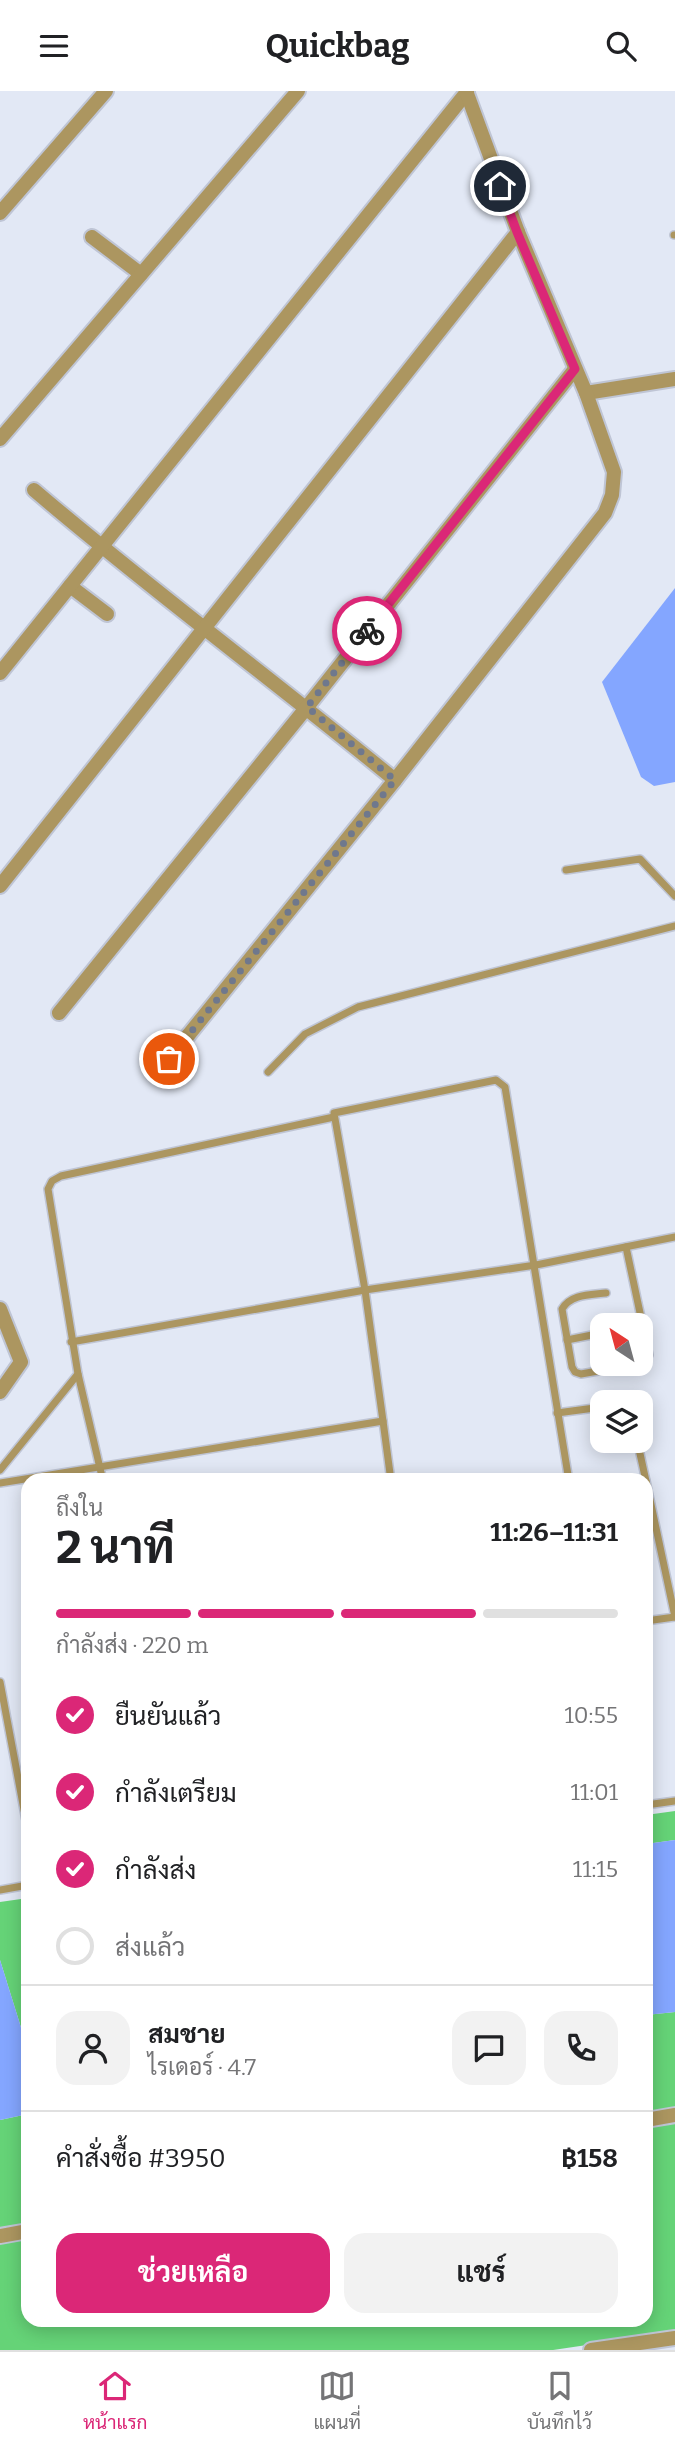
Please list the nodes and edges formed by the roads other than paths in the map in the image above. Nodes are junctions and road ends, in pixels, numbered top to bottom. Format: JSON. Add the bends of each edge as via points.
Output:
{"nodes":[{"id":1,"x":106,"y":91,"type":"edge"},
{"id":2,"x":298,"y":91,"type":"edge"},
{"id":3,"x":466,"y":92,"type":"edge"},
{"id":4,"x":0,"y":213,"type":"edge"},
{"id":5,"x":517,"y":232,"type":"junction"},
{"id":6,"x":92,"y":237,"type":"dead end"},
{"id":7,"x":141,"y":274,"type":"junction"},
{"id":8,"x":575,"y":369,"type":"junction"},
{"id":9,"x":675,"y":379,"type":"edge"},
{"id":10,"x":586,"y":393,"type":"junction"},
{"id":11,"x":0,"y":439,"type":"edge"},
{"id":12,"x":34,"y":490,"type":"dead end"},
{"id":13,"x":101,"y":548,"type":"junction"},
{"id":14,"x":71,"y":586,"type":"junction"},
{"id":15,"x":107,"y":614,"type":"dead end"},
{"id":16,"x":205,"y":628,"type":"junction"},
{"id":17,"x":0,"y":673,"type":"edge"},
{"id":18,"x":307,"y":707,"type":"junction"},
{"id":19,"x":395,"y":780,"type":"junction"},
{"id":20,"x":566,"y":870,"type":"dead end"},
{"id":21,"x":0,"y":886,"type":"edge"},
{"id":22,"x":675,"y":896,"type":"edge"},
{"id":23,"x":675,"y":926,"type":"edge"},
{"id":24,"x":59,"y":1013,"type":"dead end"},
{"id":25,"x":169,"y":1059,"type":"dead end"},
{"id":26,"x":268,"y":1072,"type":"dead end"},
{"id":27,"x":334,"y":1117,"type":"junction"},
{"id":28,"x":675,"y":1237,"type":"edge"},
{"id":29,"x":626,"y":1247,"type":"junction"},
{"id":30,"x":536,"y":1265,"type":"junction"},
{"id":31,"x":365,"y":1290,"type":"junction"},
{"id":32,"x":606,"y":1293,"type":"dead end"},
{"id":33,"x":0,"y":1309,"type":"edge"},
{"id":34,"x":639,"y":1313,"type":"edge"},
{"id":35,"x":590,"y":1335,"type":"edge"},
{"id":36,"x":568,"y":1340,"type":"junction"},
{"id":37,"x":71,"y":1342,"type":"junction"},
{"id":38,"x":590,"y":1372,"type":"edge"},
{"id":39,"x":78,"y":1374,"type":"junction"},
{"id":40,"x":0,"y":1392,"type":"edge"},
{"id":41,"x":590,"y":1409,"type":"edge"},
{"id":42,"x":556,"y":1413,"type":"junction"},
{"id":43,"x":383,"y":1421,"type":"junction"},
{"id":44,"x":640,"y":1453,"type":"edge"},
{"id":45,"x":100,"y":1467,"type":"junction"},
{"id":46,"x":0,"y":1469,"type":"edge"},
{"id":47,"x":62,"y":1473,"type":"edge"},
{"id":48,"x":101,"y":1473,"type":"edge"},
{"id":49,"x":390,"y":1473,"type":"edge"},
{"id":50,"x":567,"y":1473,"type":"edge"},
{"id":51,"x":644,"y":1473,"type":"edge"},
{"id":52,"x":21,"y":1480,"type":"edge"},
{"id":53,"x":0,"y":1483,"type":"edge"},
{"id":54,"x":653,"y":1514,"type":"edge"},
{"id":55,"x":675,"y":1617,"type":"edge"},
{"id":56,"x":653,"y":1620,"type":"edge"},
{"id":57,"x":0,"y":1682,"type":"edge"},
{"id":58,"x":21,"y":1794,"type":"edge"},
{"id":59,"x":675,"y":1801,"type":"edge"},
{"id":60,"x":653,"y":1804,"type":"edge"},
{"id":61,"x":21,"y":1886,"type":"edge"},
{"id":62,"x":0,"y":1890,"type":"edge"},
{"id":63,"x":675,"y":2115,"type":"edge"},
{"id":64,"x":653,"y":2119,"type":"edge"},
{"id":65,"x":21,"y":2232,"type":"edge"},
{"id":66,"x":0,"y":2236,"type":"edge"},
{"id":67,"x":675,"y":2338,"type":"edge"},
{"id":68,"x":591,"y":2350,"type":"edge"}],
"edges":[{"from":1,"to":4,"type":"street"},
{"from":2,"to":7,"type":"street"},
{"from":3,"to":5,"type":"street"},
{"from":3,"to":13,"type":"street"},
{"from":5,"to":8,"type":"street"},
{"from":5,"to":16,"type":"street"},
{"from":6,"to":7,"type":"street"},
{"from":7,"to":11,"type":"street"},
{"from":8,"to":10,"type":"street"},
{"from":8,"to":18,"type":"street"},
{"from":9,"to":10,"type":"street"},
{"from":10,"to":19,"type":"street","via":[[614,472],[606,513]]},
{"from":12,"to":13,"type":"street"},
{"from":13,"to":14,"type":"street"},
{"from":13,"to":16,"type":"street"},
{"from":14,"to":15,"type":"street"},
{"from":14,"to":17,"type":"street"},
{"from":16,"to":18,"type":"street"},
{"from":16,"to":21,"type":"street"},
{"from":18,"to":19,"type":"street"},
{"from":18,"to":24,"type":"street"},
{"from":19,"to":25,"type":"street"},
{"from":20,"to":22,"type":"lane","via":[[640,859]]},
{"from":23,"to":26,"type":"lane","via":[[358,1007],[305,1034]]},
{"from":27,"to":30,"type":"lane","via":[[337,1111],[502,1082]]},
{"from":27,"to":31,"type":"lane"},
{"from":27,"to":37,"type":"lane","via":[[52,1181],[48,1189]]},
{"from":28,"to":29,"type":"lane"},
{"from":29,"to":30,"type":"lane"},
{"from":29,"to":34,"type":"lane"},
{"from":30,"to":31,"type":"lane"},
{"from":30,"to":42,"type":"lane"},
{"from":31,"to":37,"type":"lane"},
{"from":31,"to":43,"type":"lane"},
{"from":32,"to":36,"type":"lane","via":[[565,1303]]},
{"from":33,"to":40,"type":"street","via":[[21,1362]]},
{"from":35,"to":36,"type":"lane"},
{"from":36,"to":38,"type":"lane","via":[[575,1372]]},
{"from":37,"to":39,"type":"lane"},
{"from":39,"to":45,"type":"lane"},
{"from":39,"to":46,"type":"lane"},
{"from":41,"to":42,"type":"lane"},
{"from":42,"to":50,"type":"lane"},
{"from":43,"to":45,"type":"lane"},
{"from":43,"to":49,"type":"lane"},
{"from":44,"to":51,"type":"lane"},
{"from":45,"to":47,"type":"lane"},
{"from":45,"to":48,"type":"lane"},
{"from":52,"to":53,"type":"lane"},
{"from":54,"to":55,"type":"lane"},
{"from":55,"to":56,"type":"lane"},
{"from":57,"to":58,"type":"lane"},
{"from":59,"to":60,"type":"lane"},
{"from":61,"to":62,"type":"lane"},
{"from":63,"to":64,"type":"street"},
{"from":65,"to":66,"type":"street"},
{"from":67,"to":68,"type":"street"}]}
